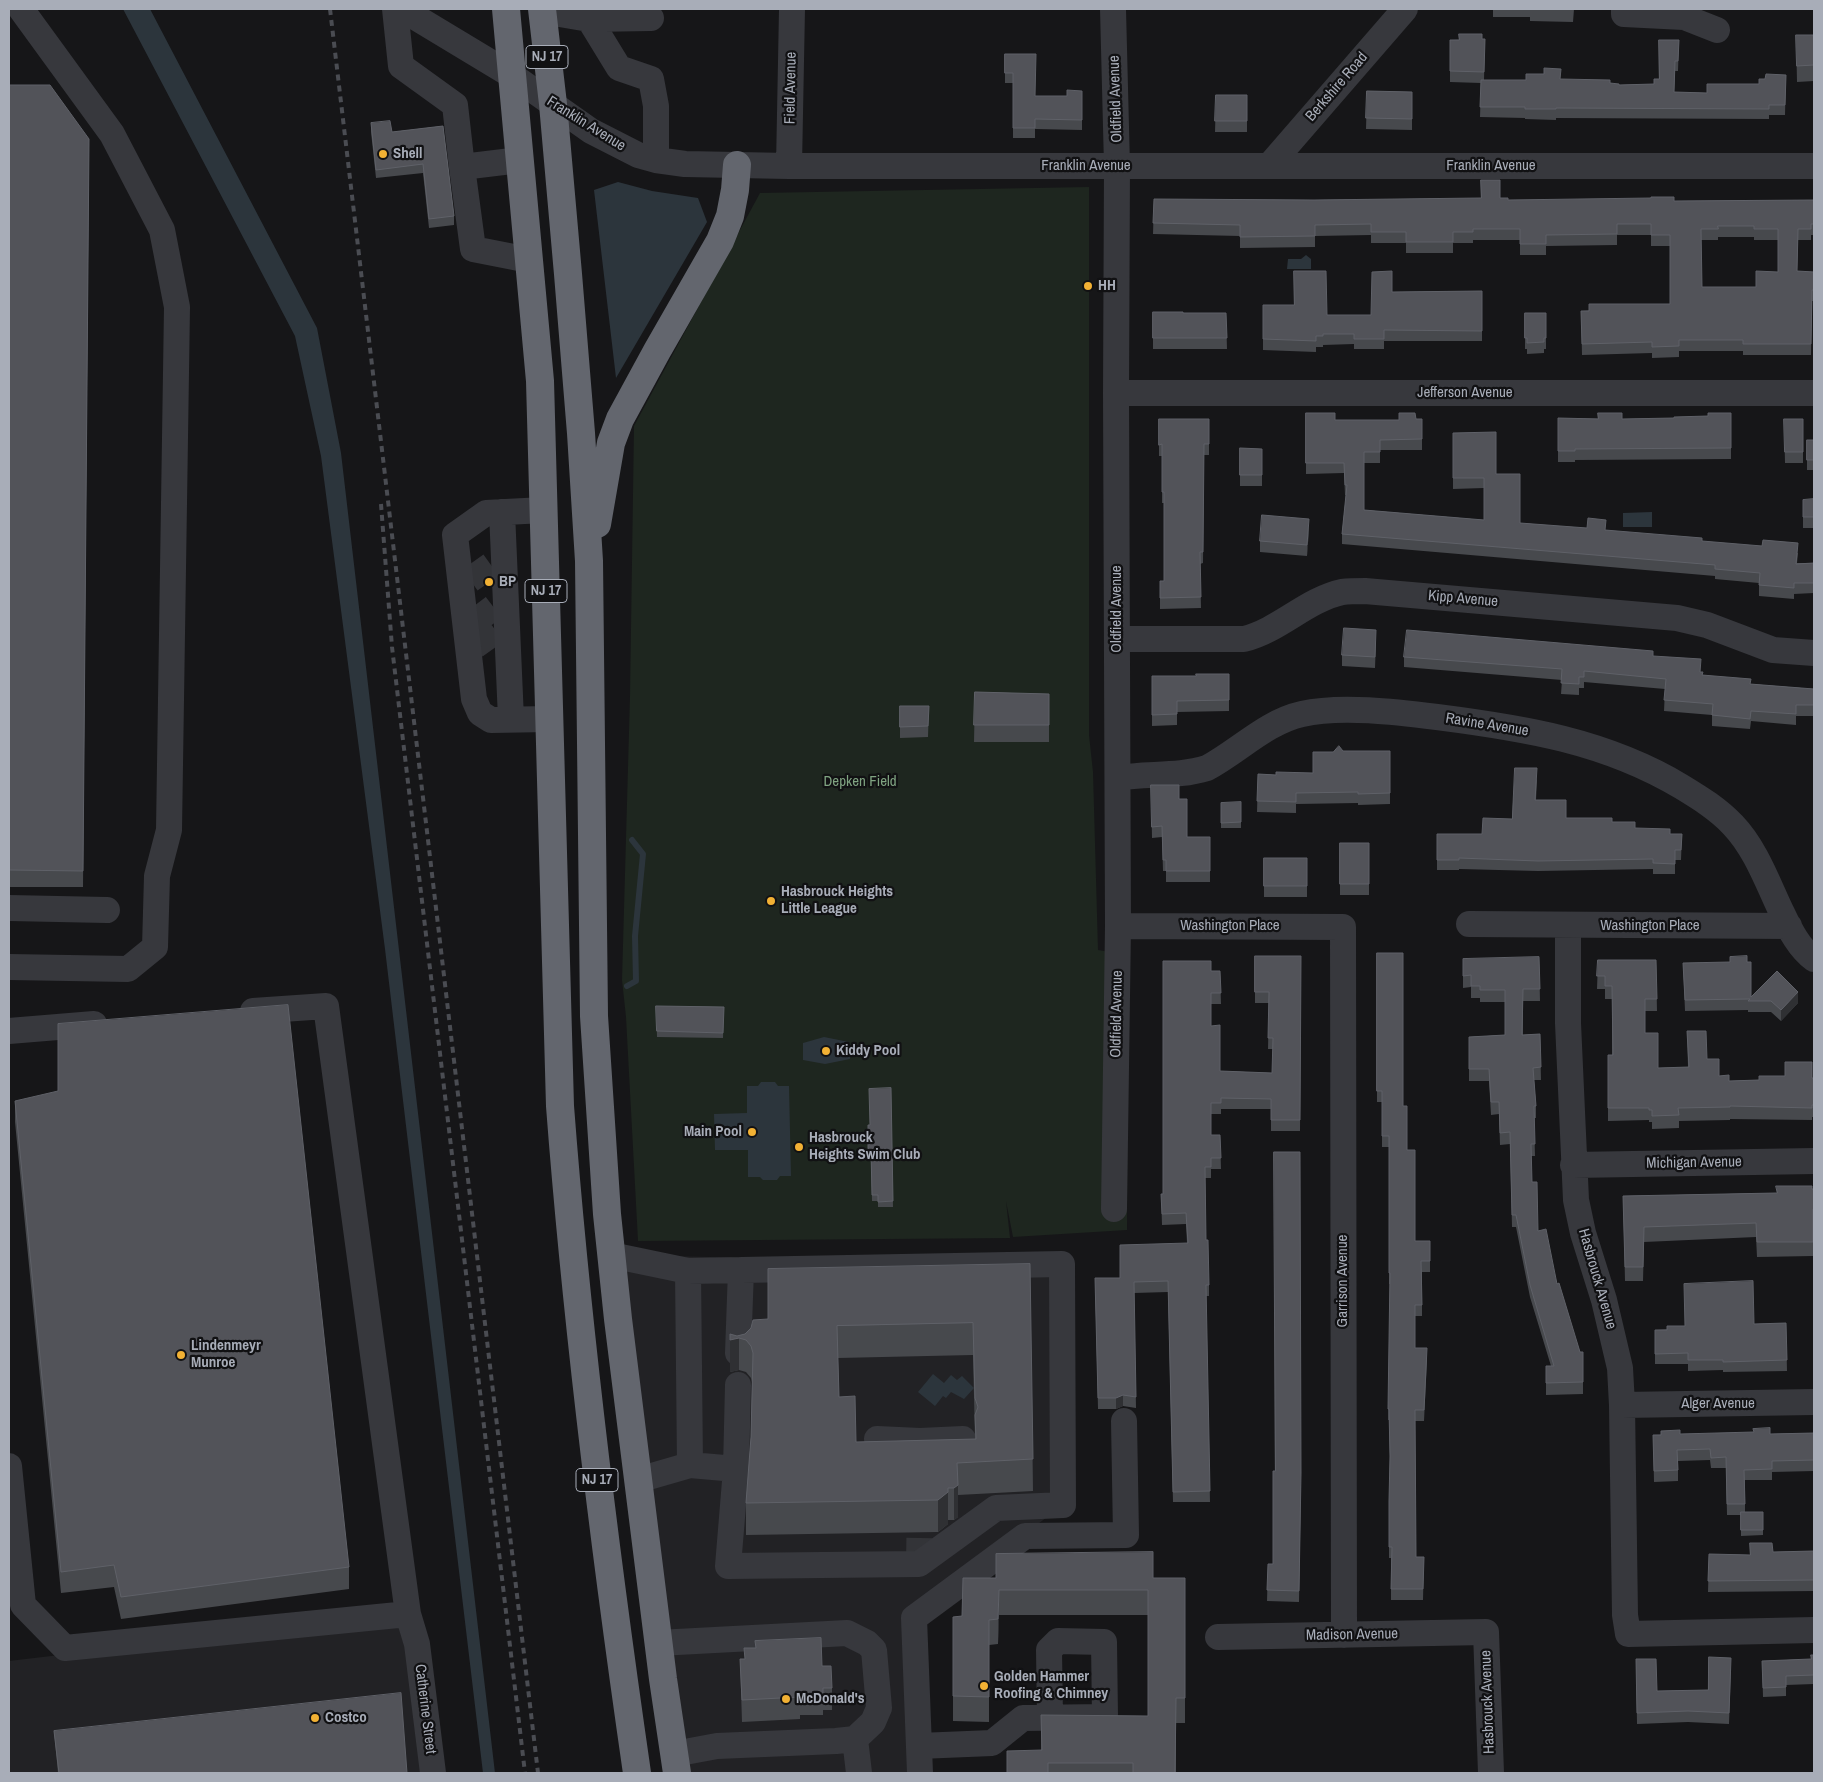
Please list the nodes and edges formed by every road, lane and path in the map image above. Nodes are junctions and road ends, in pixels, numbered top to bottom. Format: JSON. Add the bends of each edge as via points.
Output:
{"nodes":[{"id":1,"x":21,"y":9,"type":"edge"},
{"id":2,"x":395,"y":9,"type":"edge"},
{"id":3,"x":402,"y":9,"type":"edge"},
{"id":4,"x":506,"y":9,"type":"edge"},
{"id":5,"x":792,"y":9,"type":"edge"},
{"id":6,"x":1113,"y":9,"type":"edge"},
{"id":7,"x":1405,"y":9,"type":"edge"},
{"id":8,"x":1624,"y":9,"type":"edge"},
{"id":9,"x":542,"y":10,"type":"edge"},
{"id":10,"x":588,"y":14,"type":"edge"},
{"id":11,"x":651,"y":18,"type":"dead end"},
{"id":12,"x":1717,"y":30,"type":"dead end"},
{"id":13,"x":513,"y":76,"type":"junction"},
{"id":14,"x":553,"y":104,"type":"junction"},
{"id":15,"x":520,"y":160,"type":"junction"},
{"id":16,"x":656,"y":160,"type":"junction"},
{"id":17,"x":737,"y":165,"type":"junction"},
{"id":18,"x":789,"y":166,"type":"junction"},
{"id":19,"x":1117,"y":166,"type":"junction"},
{"id":20,"x":1269,"y":166,"type":"junction"},
{"id":21,"x":1814,"y":166,"type":"edge"},
{"id":22,"x":462,"y":167,"type":"junction"},
{"id":23,"x":529,"y":260,"type":"junction"},
{"id":24,"x":1116,"y":393,"type":"junction"},
{"id":25,"x":1814,"y":393,"type":"edge"},
{"id":26,"x":544,"y":510,"type":"junction"},
{"id":27,"x":483,"y":556,"type":"junction"},
{"id":28,"x":589,"y":561,"type":"junction"},
{"id":29,"x":486,"y":626,"type":"junction"},
{"id":30,"x":1118,"y":639,"type":"junction"},
{"id":31,"x":1814,"y":653,"type":"edge"},
{"id":32,"x":511,"y":719,"type":"junction"},
{"id":33,"x":550,"y":719,"type":"junction"},
{"id":34,"x":1118,"y":778,"type":"junction"},
{"id":35,"x":9,"y":908,"type":"edge"},
{"id":36,"x":107,"y":910,"type":"dead end"},
{"id":37,"x":1469,"y":924,"type":"dead end"},
{"id":38,"x":1568,"y":925,"type":"junction"},
{"id":39,"x":1118,"y":926,"type":"junction"},
{"id":40,"x":1789,"y":926,"type":"junction"},
{"id":41,"x":1342,"y":927,"type":"joint"},
{"id":42,"x":1814,"y":959,"type":"edge"},
{"id":43,"x":9,"y":968,"type":"edge"},
{"id":44,"x":227,"y":1014,"type":"edge"},
{"id":45,"x":118,"y":1022,"type":"edge"},
{"id":46,"x":9,"y":1031,"type":"edge"},
{"id":47,"x":1814,"y":1161,"type":"edge"},
{"id":48,"x":1573,"y":1165,"type":"junction"},
{"id":49,"x":1114,"y":1209,"type":"dead end"},
{"id":50,"x":611,"y":1255,"type":"junction"},
{"id":51,"x":741,"y":1270,"type":"junction"},
{"id":52,"x":688,"y":1271,"type":"junction"},
{"id":53,"x":738,"y":1353,"type":"edge"},
{"id":54,"x":738,"y":1385,"type":"dead end"},
{"id":55,"x":1814,"y":1402,"type":"edge"},
{"id":56,"x":1622,"y":1405,"type":"junction"},
{"id":57,"x":1124,"y":1421,"type":"dead end"},
{"id":58,"x":877,"y":1439,"type":"edge"},
{"id":59,"x":963,"y":1439,"type":"edge"},
{"id":60,"x":690,"y":1465,"type":"junction"},
{"id":61,"x":9,"y":1466,"type":"edge"},
{"id":62,"x":736,"y":1469,"type":"junction"},
{"id":63,"x":638,"y":1480,"type":"junction"},
{"id":64,"x":1064,"y":1505,"type":"junction"},
{"id":65,"x":1066,"y":1535,"type":"junction"},
{"id":66,"x":408,"y":1614,"type":"junction"},
{"id":67,"x":1814,"y":1630,"type":"edge"},
{"id":68,"x":1486,"y":1632,"type":"joint"},
{"id":69,"x":1344,"y":1635,"type":"junction"},
{"id":70,"x":1218,"y":1637,"type":"dead end"},
{"id":71,"x":658,"y":1643,"type":"junction"},
{"id":72,"x":1050,"y":1718,"type":"edge"},
{"id":73,"x":855,"y":1739,"type":"junction"},
{"id":74,"x":919,"y":1746,"type":"junction"},
{"id":75,"x":676,"y":1764,"type":"edge"},
{"id":76,"x":433,"y":1773,"type":"edge"},
{"id":77,"x":637,"y":1773,"type":"edge"},
{"id":78,"x":859,"y":1773,"type":"edge"},
{"id":79,"x":920,"y":1773,"type":"edge"},
{"id":80,"x":1490,"y":1773,"type":"edge"}],
"edges":[{"from":1,"to":43,"type":"street","via":[[112,134],[162,230],[177,317],[169,830],[157,876],[155,947],[128,969]]},
{"from":2,"to":22,"type":"street","via":[[401,66],[455,105]]},
{"from":3,"to":13,"type":"street","name":"Franklin Avenue"},
{"from":4,"to":13,"type":"highway","number":"NJ 17"},
{"from":5,"to":18,"type":"street","name":"Field Avenue"},
{"from":6,"to":19,"type":"street","name":"Oldfield Avenue"},
{"from":7,"to":20,"type":"street","name":"Berkshire Road"},
{"from":8,"to":12,"type":"street","via":[[1624,14],[1684,17]]},
{"from":9,"to":10,"type":"street"},
{"from":9,"to":14,"type":"highway","number":"NJ 17"},
{"from":10,"to":11,"type":"street"},
{"from":10,"to":16,"type":"street","via":[[619,68],[651,79],[656,106]]},
{"from":13,"to":14,"type":"street","name":"Franklin Avenue"},
{"from":13,"to":15,"type":"highway","number":"NJ 17"},
{"from":14,"to":16,"type":"street","name":"Franklin Avenue","via":[[591,131]]},
{"from":14,"to":28,"type":"highway","number":"NJ 17"},
{"from":15,"to":22,"type":"street"},
{"from":15,"to":23,"type":"highway","number":"NJ 17"},
{"from":16,"to":17,"type":"street","name":"Franklin Avenue"},
{"from":17,"to":18,"type":"street","name":"Franklin Avenue"},
{"from":17,"to":28,"type":"highway","via":[[735,190],[725,229],[610,443]]},
{"from":18,"to":19,"type":"street","name":"Franklin Avenue"},
{"from":19,"to":20,"type":"street","name":"Franklin Avenue"},
{"from":19,"to":24,"type":"street","name":"Oldfield Avenue"},
{"from":20,"to":21,"type":"street","name":"Franklin Avenue"},
{"from":22,"to":23,"type":"street","via":[[473,249]]},
{"from":23,"to":26,"type":"highway","number":"NJ 17","via":[[540,381]]},
{"from":24,"to":25,"type":"street","name":"Jefferson Avenue"},
{"from":24,"to":30,"type":"street","name":"Oldfield Avenue"},
{"from":26,"to":27,"type":"street"},
{"from":26,"to":33,"type":"highway","number":"NJ 17"},
{"from":27,"to":29,"type":"street"},
{"from":27,"to":29,"type":"street"},
{"from":28,"to":50,"type":"highway","number":"NJ 17","via":[[594,1016]]},
{"from":29,"to":32,"type":"street"},
{"from":29,"to":32,"type":"street","via":[[474,700],[480,713],[491,720]]},
{"from":30,"to":31,"type":"street","name":"Kipp Avenue","via":[[1244,639],[1260,635],[1331,596],[1366,591],[1677,618],[1707,625],[1773,650]]},
{"from":30,"to":34,"type":"street","name":"Oldfield Avenue"},
{"from":32,"to":33,"type":"street"},
{"from":33,"to":77,"type":"highway","number":"NJ 17","via":[[560,1106],[566,1185],[592,1434]]},
{"from":34,"to":39,"type":"street","name":"Oldfield Avenue"},
{"from":34,"to":40,"type":"street","name":"Ravine Avenue","via":[[1196,772],[1283,720],[1319,711],[1414,714],[1576,741],[1648,767],[1721,813],[1746,841]]},
{"from":35,"to":36,"type":"street"},
{"from":37,"to":38,"type":"street","name":"Washington Place"},
{"from":38,"to":40,"type":"street","name":"Washington Place"},
{"from":38,"to":48,"type":"street","name":"Hasbrouck Avenue"},
{"from":39,"to":41,"type":"street","name":"Washington Place"},
{"from":39,"to":49,"type":"street","name":"Oldfield Avenue"},
{"from":40,"to":42,"type":"street"},
{"from":41,"to":69,"type":"street","name":"Garrison Avenue"},
{"from":44,"to":66,"type":"street","name":"Catherine Street","via":[[326,1006]]},
{"from":45,"to":46,"type":"street"},
{"from":47,"to":48,"type":"street","name":"Michigan Avenue"},
{"from":48,"to":56,"type":"street","name":"Hasbrouck Avenue","via":[[1583,1233],[1619,1360]]},
{"from":50,"to":52,"type":"street"},
{"from":50,"to":63,"type":"highway","number":"NJ 17"},
{"from":51,"to":52,"type":"street"},
{"from":51,"to":53,"type":"street"},
{"from":51,"to":64,"type":"street","via":[[1062,1264]]},
{"from":52,"to":60,"type":"street"},
{"from":54,"to":62,"type":"street"},
{"from":55,"to":56,"type":"street","name":"Alger Avenue"},
{"from":56,"to":67,"type":"street","name":"Hasbrouck Avenue","via":[[1625,1615],[1628,1634]]},
{"from":57,"to":65,"type":"street","via":[[1126,1534]]},
{"from":58,"to":59,"type":"street"},
{"from":60,"to":62,"type":"street"},
{"from":60,"to":63,"type":"street"},
{"from":61,"to":66,"type":"street","via":[[23,1605],[65,1648]]},
{"from":62,"to":64,"type":"street","via":[[728,1566],[919,1564],[996,1508]]},
{"from":63,"to":71,"type":"highway","number":"NJ 17"},
{"from":64,"to":65,"type":"street"},
{"from":65,"to":74,"type":"street","via":[[1025,1536],[914,1618]]},
{"from":66,"to":76,"type":"street","name":"Catherine Street","via":[[417,1644]]},
{"from":68,"to":69,"type":"street","name":"Madison Avenue"},
{"from":68,"to":80,"type":"street","name":"Hasbrouck Avenue"},
{"from":69,"to":70,"type":"street","name":"Madison Avenue"},
{"from":71,"to":73,"type":"street","via":[[847,1633],[874,1650],[878,1698],[873,1722]]},
{"from":71,"to":75,"type":"highway","number":"NJ 17"},
{"from":72,"to":74,"type":"street","via":[[1023,1718],[992,1742]]},
{"from":73,"to":75,"type":"street","via":[[717,1746]]},
{"from":73,"to":78,"type":"street"},
{"from":74,"to":79,"type":"street"}]}
